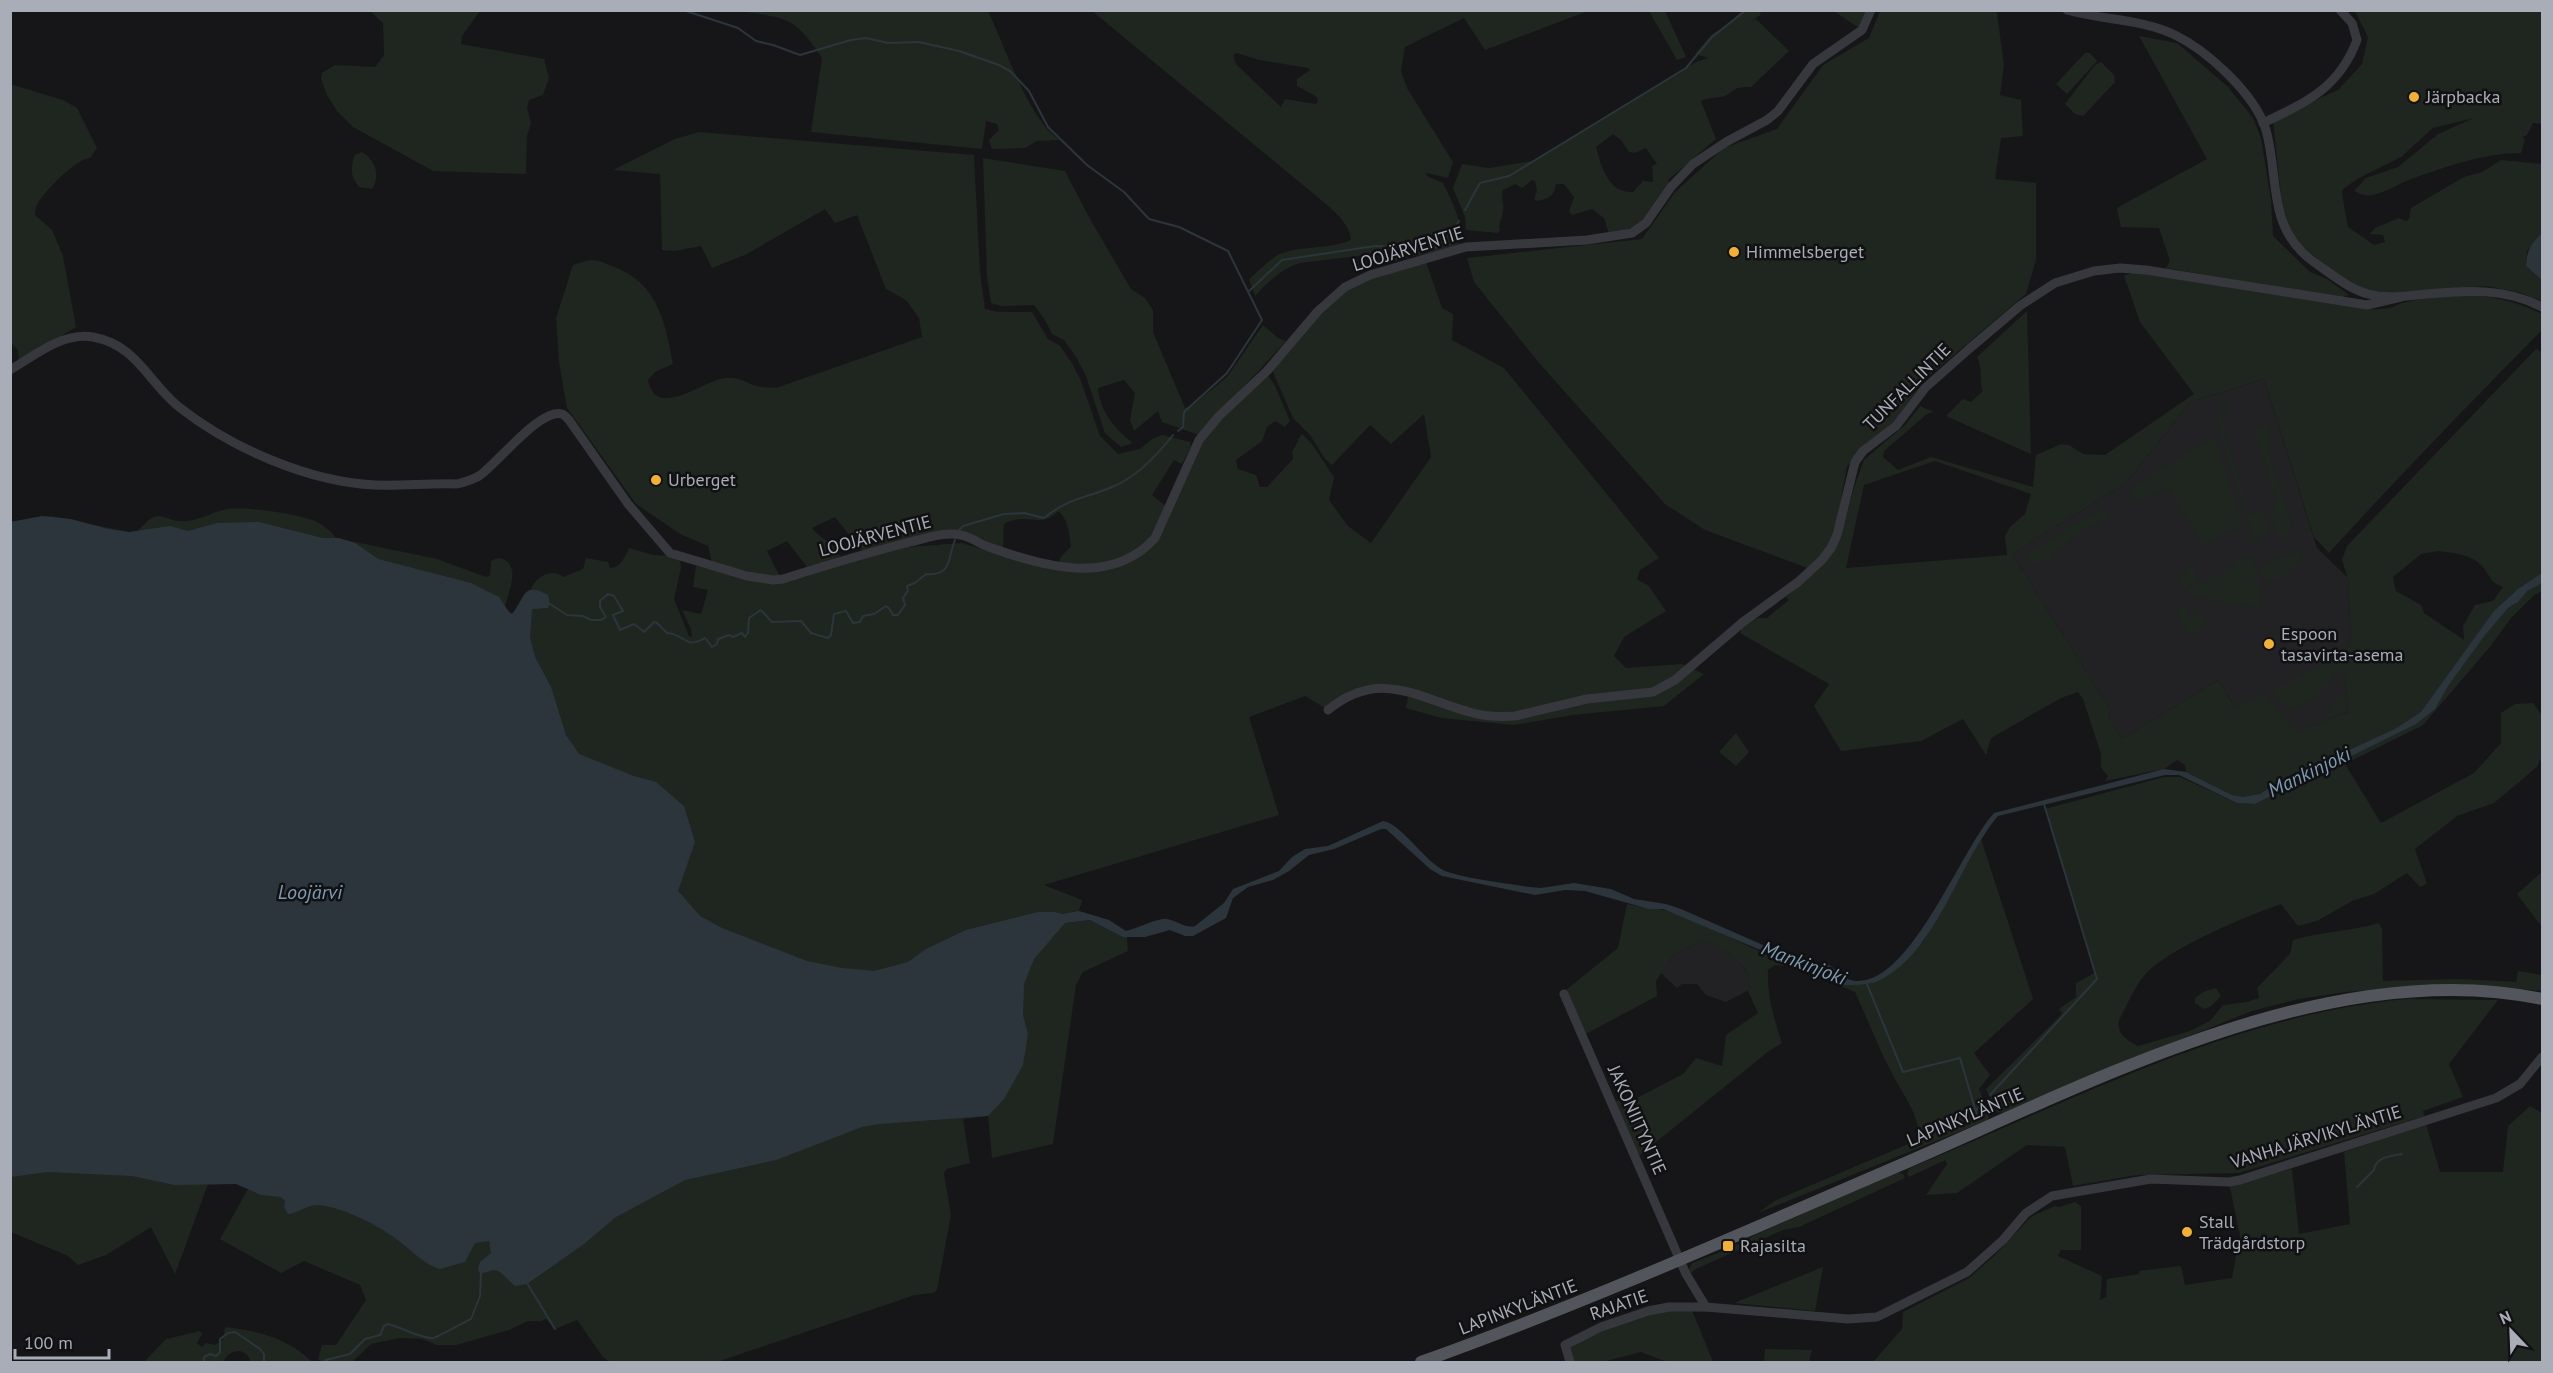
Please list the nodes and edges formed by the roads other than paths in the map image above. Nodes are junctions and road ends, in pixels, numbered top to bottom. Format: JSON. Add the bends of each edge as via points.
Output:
{"nodes":[{"id":1,"x":1871,"y":10,"type":"edge"},
{"id":2,"x":2067,"y":10,"type":"edge"},
{"id":3,"x":2340,"y":10,"type":"edge"},
{"id":4,"x":2263,"y":123,"type":"junction"},
{"id":5,"x":2401,"y":297,"type":"junction"},
{"id":6,"x":2542,"y":307,"type":"edge"},
{"id":7,"x":10,"y":370,"type":"edge"},
{"id":8,"x":1328,"y":710,"type":"dead end"},
{"id":9,"x":1564,"y":994,"type":"dead end"},
{"id":10,"x":2542,"y":999,"type":"edge"},
{"id":11,"x":2542,"y":1057,"type":"edge"},
{"id":12,"x":1680,"y":1260,"type":"junction"},
{"id":13,"x":1706,"y":1306,"type":"junction"},
{"id":14,"x":1421,"y":1362,"type":"edge"},
{"id":15,"x":1570,"y":1362,"type":"edge"}],
"edges":[{"from":1,"to":7,"type":"street","name":"LOOJÄRVENTIE","via":[[1862,30],[1813,64],[1778,111],[1694,164],[1671,187],[1646,223],[1632,233],[1587,240],[1466,247],[1370,275],[1345,287],[1199,440],[1155,538],[1139,553],[1099,566],[1050,566],[950,534],[853,556],[783,579],[765,579],[682,558],[664,549],[562,414],[550,414],[541,420],[470,481],[374,485],[306,472],[236,444],[178,406],[130,353],[112,343],[76,336]]},
{"from":2,"to":4,"type":"street","via":[[2156,27],[2192,44],[2248,96]]},
{"from":3,"to":4,"type":"street","via":[[2352,23],[2357,40],[2346,64],[2318,95]]},
{"from":4,"to":5,"type":"street","via":[[2277,206],[2295,246],[2365,293]]},
{"from":5,"to":6,"type":"street","via":[[2488,291]]},
{"from":5,"to":8,"type":"street","name":"TUNFALLINTIE","via":[[2367,305],[2120,268],[2055,283],[2021,305],[1954,362],[1925,388],[1896,426],[1863,451],[1852,469],[1837,535],[1822,560],[1663,688],[1500,717],[1472,713],[1423,695],[1384,687],[1347,697]]},
{"from":9,"to":12,"type":"street","name":"JAKONIITYNTIE"},
{"from":10,"to":12,"type":"main road","name":"LAPINKYLÄNTIE","via":[[2495,993],[2417,992],[2346,999],[2253,1022],[2119,1071]]},
{"from":11,"to":13,"type":"street","name":"VANHA JÄRVIKYLÄNTIE","via":[[2520,1084],[2496,1098],[2248,1178],[2229,1182],[2151,1179],[2052,1196],[2026,1213],[1967,1272],[1877,1317],[1848,1319]]},
{"from":12,"to":13,"type":"street"},
{"from":12,"to":14,"type":"main road","name":"LAPINKYLÄNTIE"},
{"from":13,"to":15,"type":"street","name":"RAJATIE","via":[[1659,1308],[1601,1327],[1565,1345]]}]}
